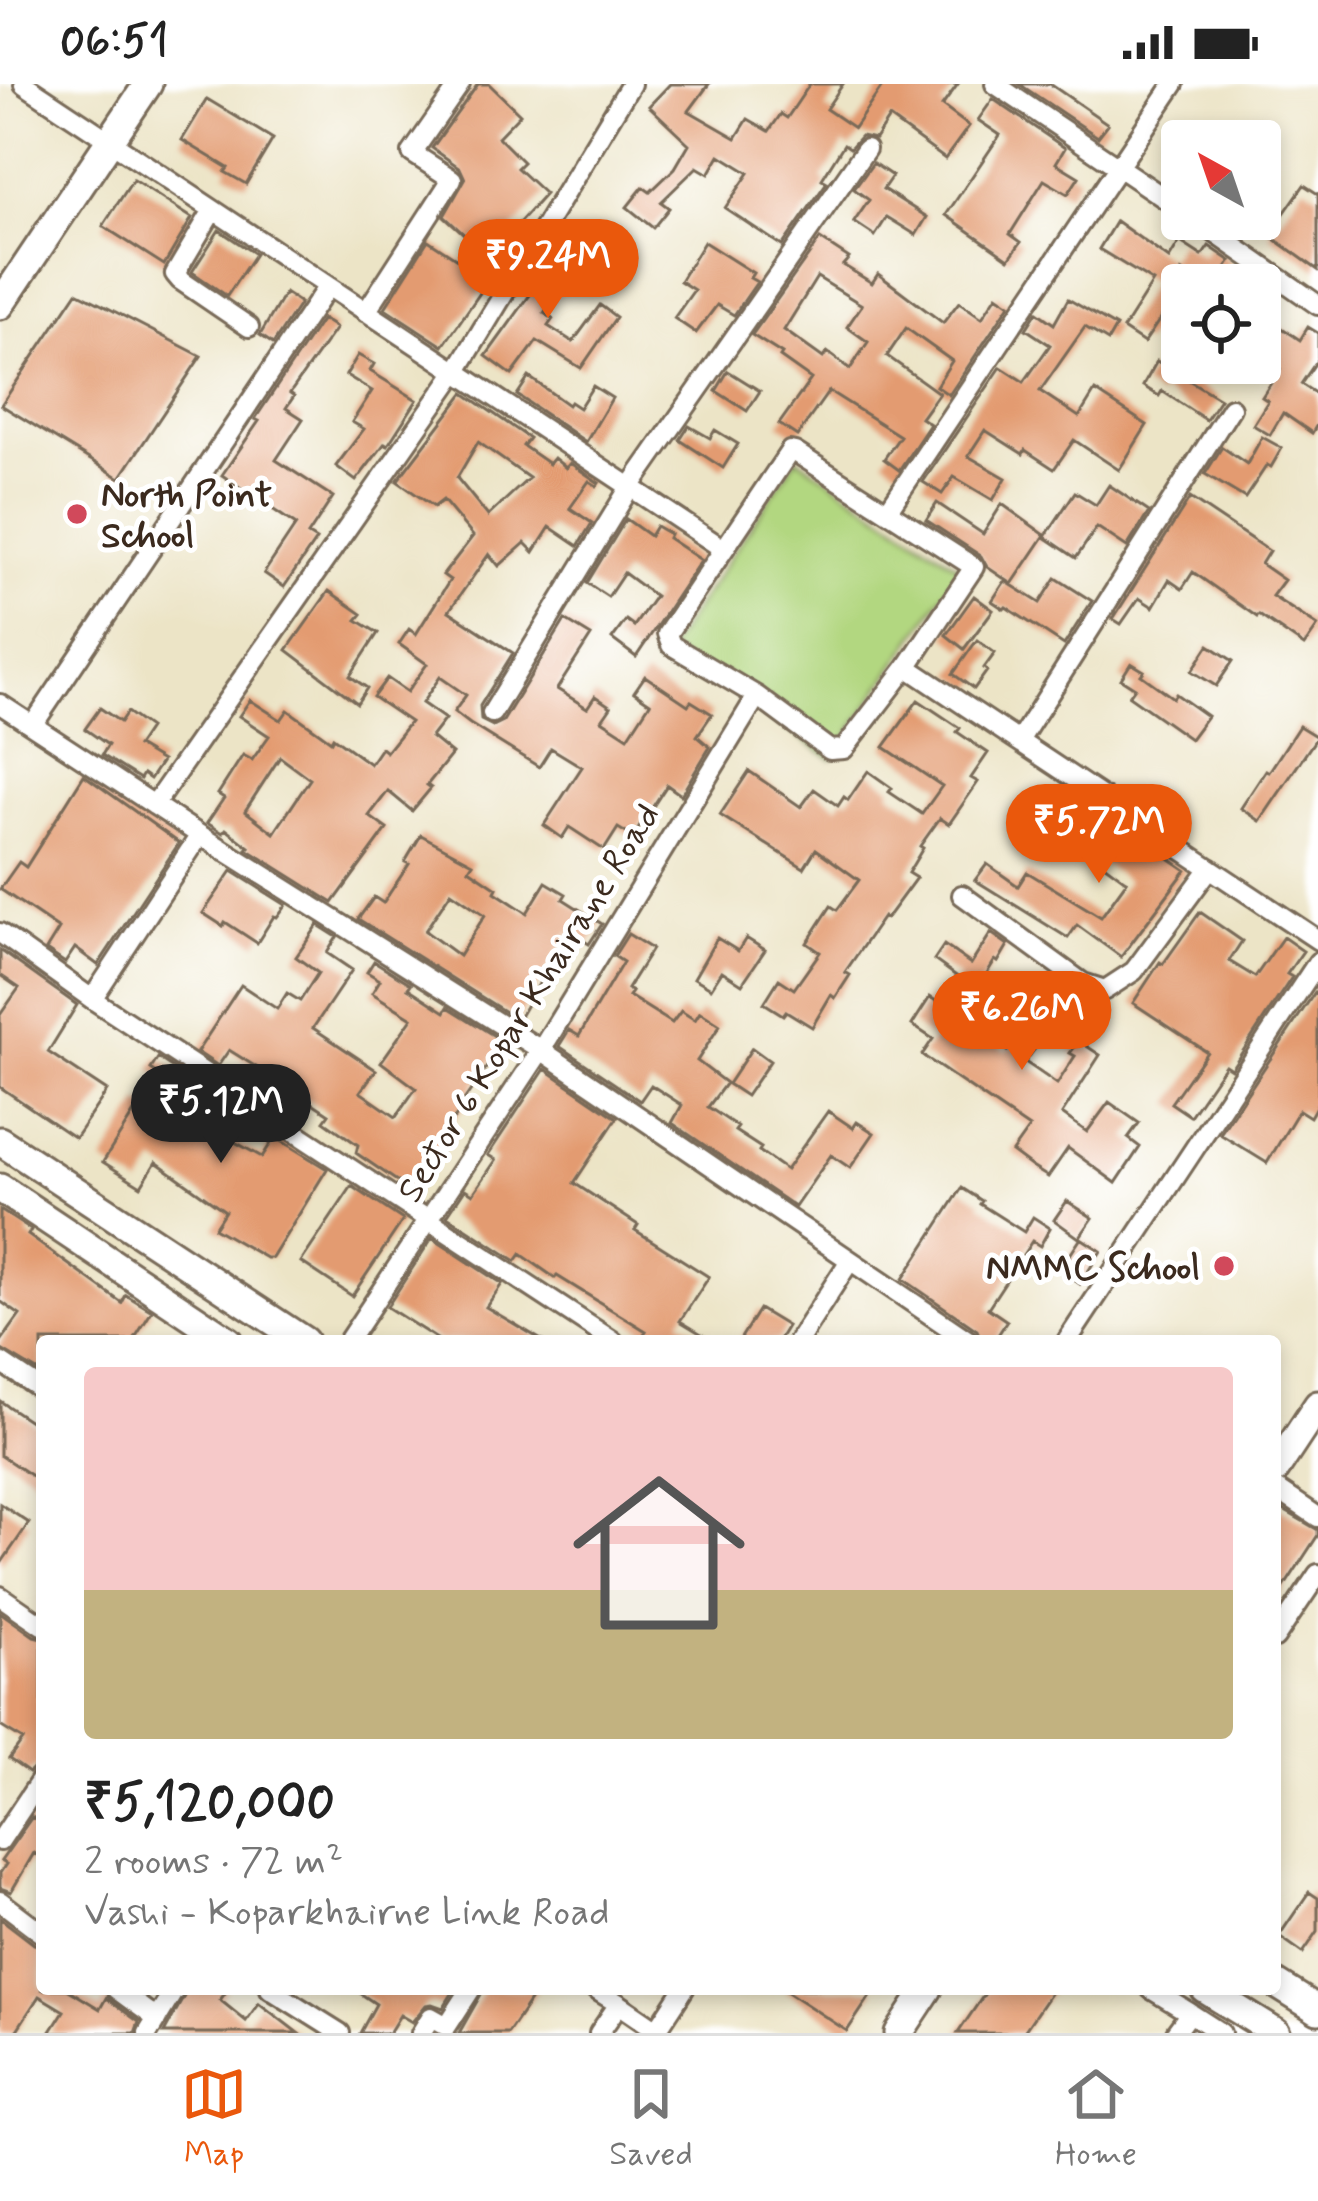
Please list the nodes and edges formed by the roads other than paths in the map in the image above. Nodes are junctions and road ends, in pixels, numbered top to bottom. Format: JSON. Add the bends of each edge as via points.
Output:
{"nodes":[{"id":1,"x":24,"y":84,"type":"edge"},
{"id":2,"x":148,"y":84,"type":"edge"},
{"id":3,"x":460,"y":84,"type":"edge"},
{"id":4,"x":631,"y":84,"type":"edge"},
{"id":5,"x":995,"y":84,"type":"edge"},
{"id":6,"x":1174,"y":84,"type":"edge"},
{"id":7,"x":110,"y":141,"type":"junction"},
{"id":8,"x":866,"y":149,"type":"dead end"},
{"id":9,"x":1118,"y":166,"type":"junction"},
{"id":10,"x":1161,"y":196,"type":"edge"},
{"id":11,"x":213,"y":210,"type":"junction"},
{"id":12,"x":1225,"y":240,"type":"edge"},
{"id":13,"x":328,"y":286,"type":"junction"},
{"id":14,"x":0,"y":304,"type":"edge"},
{"id":15,"x":1318,"y":305,"type":"edge"},
{"id":16,"x":366,"y":311,"type":"junction"},
{"id":17,"x":249,"y":327,"type":"dead end"},
{"id":18,"x":457,"y":371,"type":"junction"},
{"id":19,"x":1232,"y":408,"type":"dead end"},
{"id":20,"x":630,"y":487,"type":"junction"},
{"id":21,"x":888,"y":510,"type":"junction"},
{"id":22,"x":722,"y":548,"type":"junction"},
{"id":23,"x":908,"y":667,"type":"junction"},
{"id":24,"x":757,"y":696,"type":"junction"},
{"id":25,"x":0,"y":704,"type":"edge"},
{"id":26,"x":492,"y":712,"type":"dead end"},
{"id":27,"x":33,"y":725,"type":"junction"},
{"id":28,"x":1019,"y":741,"type":"junction"},
{"id":29,"x":154,"y":805,"type":"junction"},
{"id":30,"x":200,"y":835,"type":"junction"},
{"id":31,"x":1210,"y":868,"type":"junction"},
{"id":32,"x":962,"y":896,"type":"dead end"},
{"id":33,"x":0,"y":933,"type":"edge"},
{"id":34,"x":1318,"y":940,"type":"edge"},
{"id":35,"x":1318,"y":962,"type":"edge"},
{"id":36,"x":92,"y":999,"type":"junction"},
{"id":37,"x":541,"y":1050,"type":"junction"},
{"id":38,"x":0,"y":1141,"type":"edge"},
{"id":39,"x":0,"y":1188,"type":"edge"},
{"id":40,"x":429,"y":1220,"type":"junction"},
{"id":41,"x":849,"y":1262,"type":"junction"},
{"id":42,"x":220,"y":1335,"type":"edge"},
{"id":43,"x":295,"y":1335,"type":"edge"},
{"id":44,"x":352,"y":1335,"type":"edge"},
{"id":45,"x":604,"y":1335,"type":"edge"},
{"id":46,"x":802,"y":1335,"type":"edge"},
{"id":47,"x":960,"y":1335,"type":"edge"},
{"id":48,"x":1071,"y":1335,"type":"edge"},
{"id":49,"x":0,"y":1362,"type":"edge"},
{"id":50,"x":36,"y":1386,"type":"edge"},
{"id":51,"x":1318,"y":1405,"type":"edge"},
{"id":52,"x":1281,"y":1462,"type":"edge"},
{"id":53,"x":1281,"y":1492,"type":"edge"},
{"id":54,"x":1318,"y":1517,"type":"edge"},
{"id":55,"x":1318,"y":1574,"type":"edge"},
{"id":56,"x":0,"y":1596,"type":"edge"},
{"id":57,"x":36,"y":1620,"type":"edge"},
{"id":58,"x":1281,"y":1629,"type":"edge"},
{"id":59,"x":36,"y":1787,"type":"edge"},
{"id":60,"x":0,"y":1841,"type":"edge"},
{"id":61,"x":0,"y":1901,"type":"edge"},
{"id":62,"x":36,"y":1928,"type":"edge"},
{"id":63,"x":1281,"y":1987,"type":"edge"},
{"id":64,"x":122,"y":1995,"type":"edge"},
{"id":65,"x":171,"y":1995,"type":"edge"},
{"id":66,"x":280,"y":1995,"type":"edge"},
{"id":67,"x":467,"y":1995,"type":"edge"},
{"id":68,"x":605,"y":1995,"type":"edge"},
{"id":69,"x":680,"y":1995,"type":"edge"},
{"id":70,"x":924,"y":1995,"type":"edge"},
{"id":71,"x":1161,"y":1995,"type":"edge"},
{"id":72,"x":1215,"y":1995,"type":"edge"},
{"id":73,"x":619,"y":2004,"type":"junction"},
{"id":74,"x":1318,"y":2011,"type":"edge"},
{"id":75,"x":1190,"y":2013,"type":"junction"},
{"id":76,"x":152,"y":2026,"type":"edge"},
{"id":77,"x":1176,"y":2032,"type":"edge"},
{"id":78,"x":340,"y":2033,"type":"edge"},
{"id":79,"x":421,"y":2033,"type":"edge"},
{"id":80,"x":599,"y":2033,"type":"edge"},
{"id":81,"x":899,"y":2033,"type":"edge"},
{"id":82,"x":1221,"y":2033,"type":"edge"},
{"id":83,"x":1276,"y":2033,"type":"edge"}],
"edges":[{"from":1,"to":7,"type":"street"},
{"from":2,"to":7,"type":"main road"},
{"from":3,"to":16,"type":"street","via":[[412,154],[452,179]]},
{"from":4,"to":18,"type":"street"},
{"from":5,"to":9,"type":"street"},
{"from":6,"to":9,"type":"street"},
{"from":7,"to":11,"type":"street"},
{"from":7,"to":14,"type":"main road"},
{"from":8,"to":20,"type":"street"},
{"from":9,"to":10,"type":"street"},
{"from":9,"to":21,"type":"street"},
{"from":11,"to":13,"type":"street"},
{"from":11,"to":17,"type":"street","via":[[175,274]]},
{"from":12,"to":15,"type":"street"},
{"from":13,"to":16,"type":"street"},
{"from":13,"to":27,"type":"street"},
{"from":16,"to":18,"type":"street"},
{"from":18,"to":20,"type":"street"},
{"from":18,"to":29,"type":"street"},
{"from":19,"to":28,"type":"street"},
{"from":20,"to":22,"type":"street"},
{"from":20,"to":26,"type":"street"},
{"from":21,"to":22,"type":"street","via":[[790,451]]},
{"from":21,"to":23,"type":"street","via":[[974,567]]},
{"from":22,"to":24,"type":"street","via":[[668,640]]},
{"from":23,"to":24,"type":"street","via":[[844,748],[830,750]]},
{"from":23,"to":28,"type":"street"},
{"from":24,"to":37,"type":"street","name":"Sector 6 Kopar Khairane Road"},
{"from":25,"to":27,"type":"street"},
{"from":27,"to":29,"type":"street"},
{"from":28,"to":31,"type":"street"},
{"from":29,"to":30,"type":"street"},
{"from":30,"to":36,"type":"street"},
{"from":30,"to":37,"type":"street"},
{"from":31,"to":32,"type":"street","via":[[1134,971],[1105,990],[1083,983]]},
{"from":31,"to":34,"type":"street"},
{"from":33,"to":36,"type":"street"},
{"from":35,"to":48,"type":"street"},
{"from":36,"to":40,"type":"street"},
{"from":37,"to":40,"type":"street","name":"Sector 6 Kopar Khairane Road"},
{"from":37,"to":41,"type":"street"},
{"from":38,"to":43,"type":"main road"},
{"from":39,"to":42,"type":"main road"},
{"from":40,"to":44,"type":"street","name":"Sector 6 Kopar Khairane Road"},
{"from":40,"to":45,"type":"street"},
{"from":41,"to":46,"type":"street"},
{"from":41,"to":47,"type":"street"},
{"from":49,"to":50,"type":"street"},
{"from":51,"to":52,"type":"main road"},
{"from":53,"to":54,"type":"street"},
{"from":55,"to":58,"type":"street"},
{"from":56,"to":57,"type":"street"},
{"from":59,"to":60,"type":"street"},
{"from":61,"to":62,"type":"street"},
{"from":63,"to":74,"type":"main road"},
{"from":64,"to":76,"type":"street"},
{"from":65,"to":76,"type":"street"},
{"from":66,"to":78,"type":"street"},
{"from":67,"to":79,"type":"street","via":[[447,2026],[431,2017]]},
{"from":68,"to":73,"type":"street"},
{"from":69,"to":73,"type":"street","via":[[657,2030]]},
{"from":70,"to":81,"type":"main road"},
{"from":71,"to":75,"type":"street"},
{"from":72,"to":83,"type":"main road"},
{"from":73,"to":80,"type":"street"},
{"from":75,"to":77,"type":"street"},
{"from":75,"to":82,"type":"street"}]}
